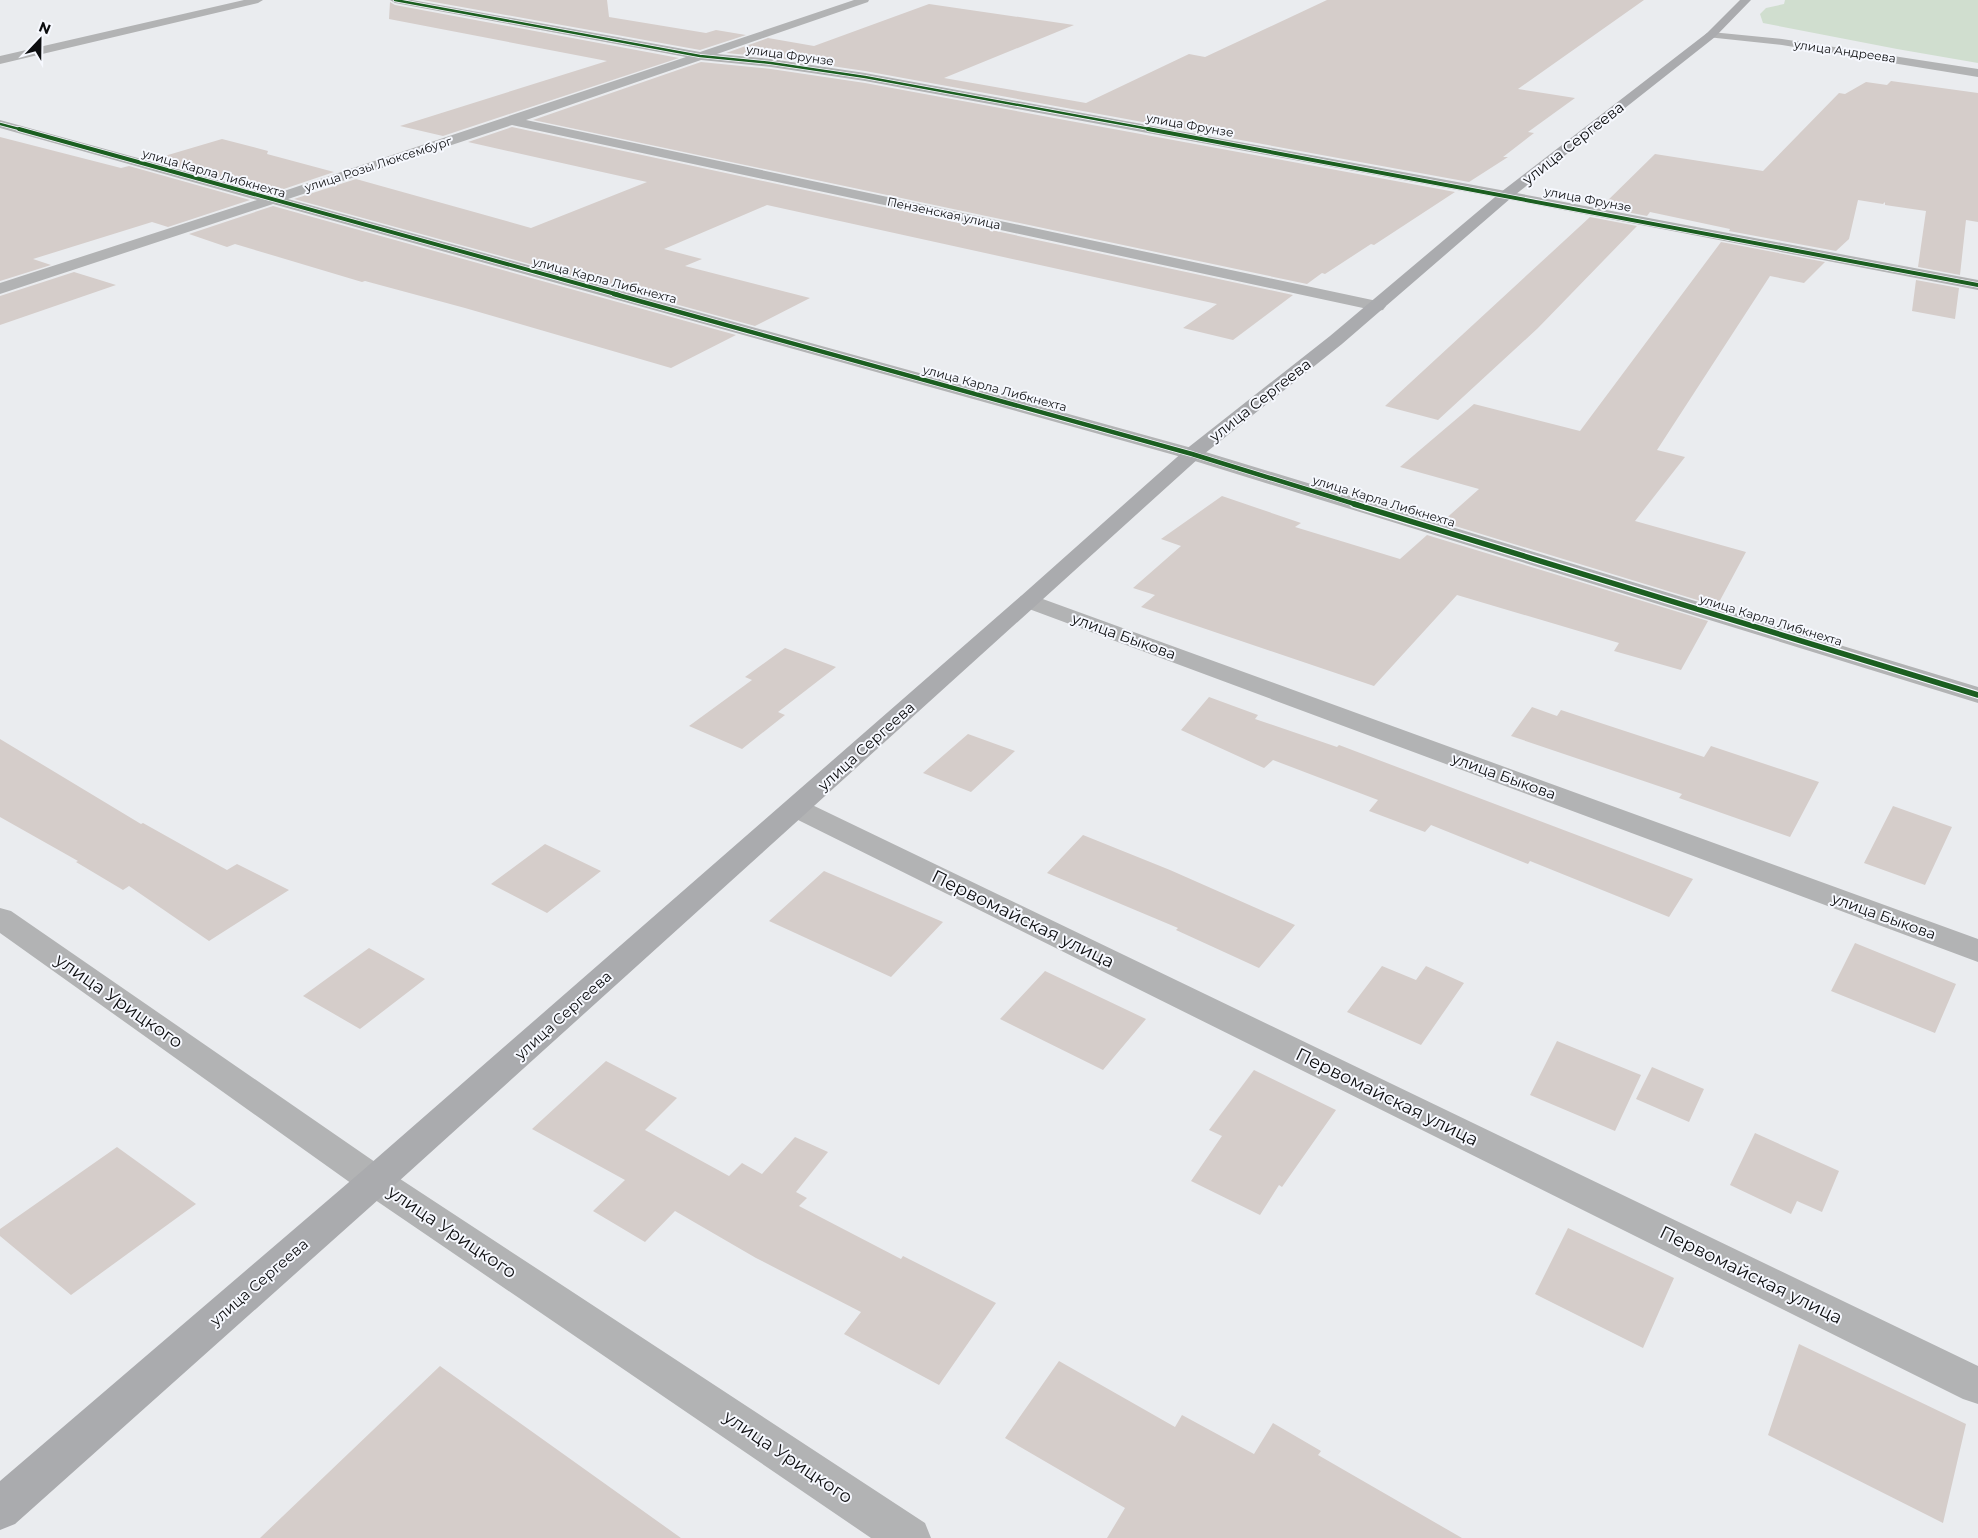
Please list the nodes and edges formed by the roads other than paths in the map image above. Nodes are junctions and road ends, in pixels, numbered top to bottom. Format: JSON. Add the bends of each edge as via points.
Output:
{"nodes":[{"id":1,"x":258,"y":0,"type":"edge"},
{"id":2,"x":395,"y":0,"type":"edge"},
{"id":3,"x":864,"y":0,"type":"edge"},
{"id":4,"x":1746,"y":0,"type":"edge"},
{"id":5,"x":1711,"y":35,"type":"junction"},
{"id":6,"x":700,"y":56,"type":"junction"},
{"id":7,"x":0,"y":60,"type":"edge"},
{"id":8,"x":1978,"y":73,"type":"edge"},
{"id":9,"x":511,"y":121,"type":"junction"},
{"id":10,"x":0,"y":124,"type":"edge"},
{"id":11,"x":1506,"y":195,"type":"junction"},
{"id":12,"x":268,"y":200,"type":"junction"},
{"id":13,"x":1978,"y":285,"type":"edge"},
{"id":14,"x":0,"y":289,"type":"edge"},
{"id":15,"x":1377,"y":306,"type":"junction"},
{"id":16,"x":1192,"y":454,"type":"junction"},
{"id":17,"x":1030,"y":601,"type":"junction"},
{"id":18,"x":1978,"y":695,"type":"edge"},
{"id":19,"x":796,"y":808,"type":"junction"},
{"id":20,"x":0,"y":918,"type":"edge"},
{"id":21,"x":1978,"y":951,"type":"edge"},
{"id":22,"x":375,"y":1181,"type":"junction"},
{"id":23,"x":1978,"y":1386,"type":"edge"},
{"id":24,"x":0,"y":1509,"type":"edge"},
{"id":25,"x":909,"y":1538,"type":"edge"}],
"edges":[{"from":1,"to":7,"type":"street"},
{"from":2,"to":6,"type":"street","name":"улица Фрунзе"},
{"from":3,"to":6,"type":"street","name":"улица Розы Люксембург"},
{"from":4,"to":5,"type":"main road","name":"улица Сергеева"},
{"from":5,"to":8,"type":"street","name":"улица Андреева","via":[[1782,42]]},
{"from":5,"to":11,"type":"main road","name":"улица Сергеева"},
{"from":6,"to":9,"type":"street","name":"улица Розы Люксембург"},
{"from":6,"to":11,"type":"street","name":"улица Фрунзе","via":[[865,77]]},
{"from":9,"to":12,"type":"street","name":"улица Розы Люксембург"},
{"from":9,"to":15,"type":"street","name":"Пензенская улица"},
{"from":10,"to":12,"type":"street","name":"улица Карла Либкнехта"},
{"from":11,"to":13,"type":"street","name":"улица Фрунзе"},
{"from":11,"to":15,"type":"main road","name":"улица Сергеева"},
{"from":12,"to":14,"type":"street","name":"улица Розы Люксембург"},
{"from":12,"to":16,"type":"street","name":"улица Карла Либкнехта"},
{"from":15,"to":16,"type":"main road","name":"улица Сергеева"},
{"from":16,"to":17,"type":"main road","name":"улица Сергеева"},
{"from":16,"to":18,"type":"street","name":"улица Карла Либкнехта"},
{"from":17,"to":19,"type":"main road","name":"улица Сергеева"},
{"from":17,"to":21,"type":"street","name":"улица Быкова"},
{"from":19,"to":22,"type":"main road","name":"улица Сергеева"},
{"from":19,"to":23,"type":"street","name":"Первомайская улица"},
{"from":20,"to":22,"type":"street","name":"улица Урицкого"},
{"from":22,"to":24,"type":"main road","name":"улица Сергеева"},
{"from":22,"to":25,"type":"street","name":"улица Урицкого"}]}
